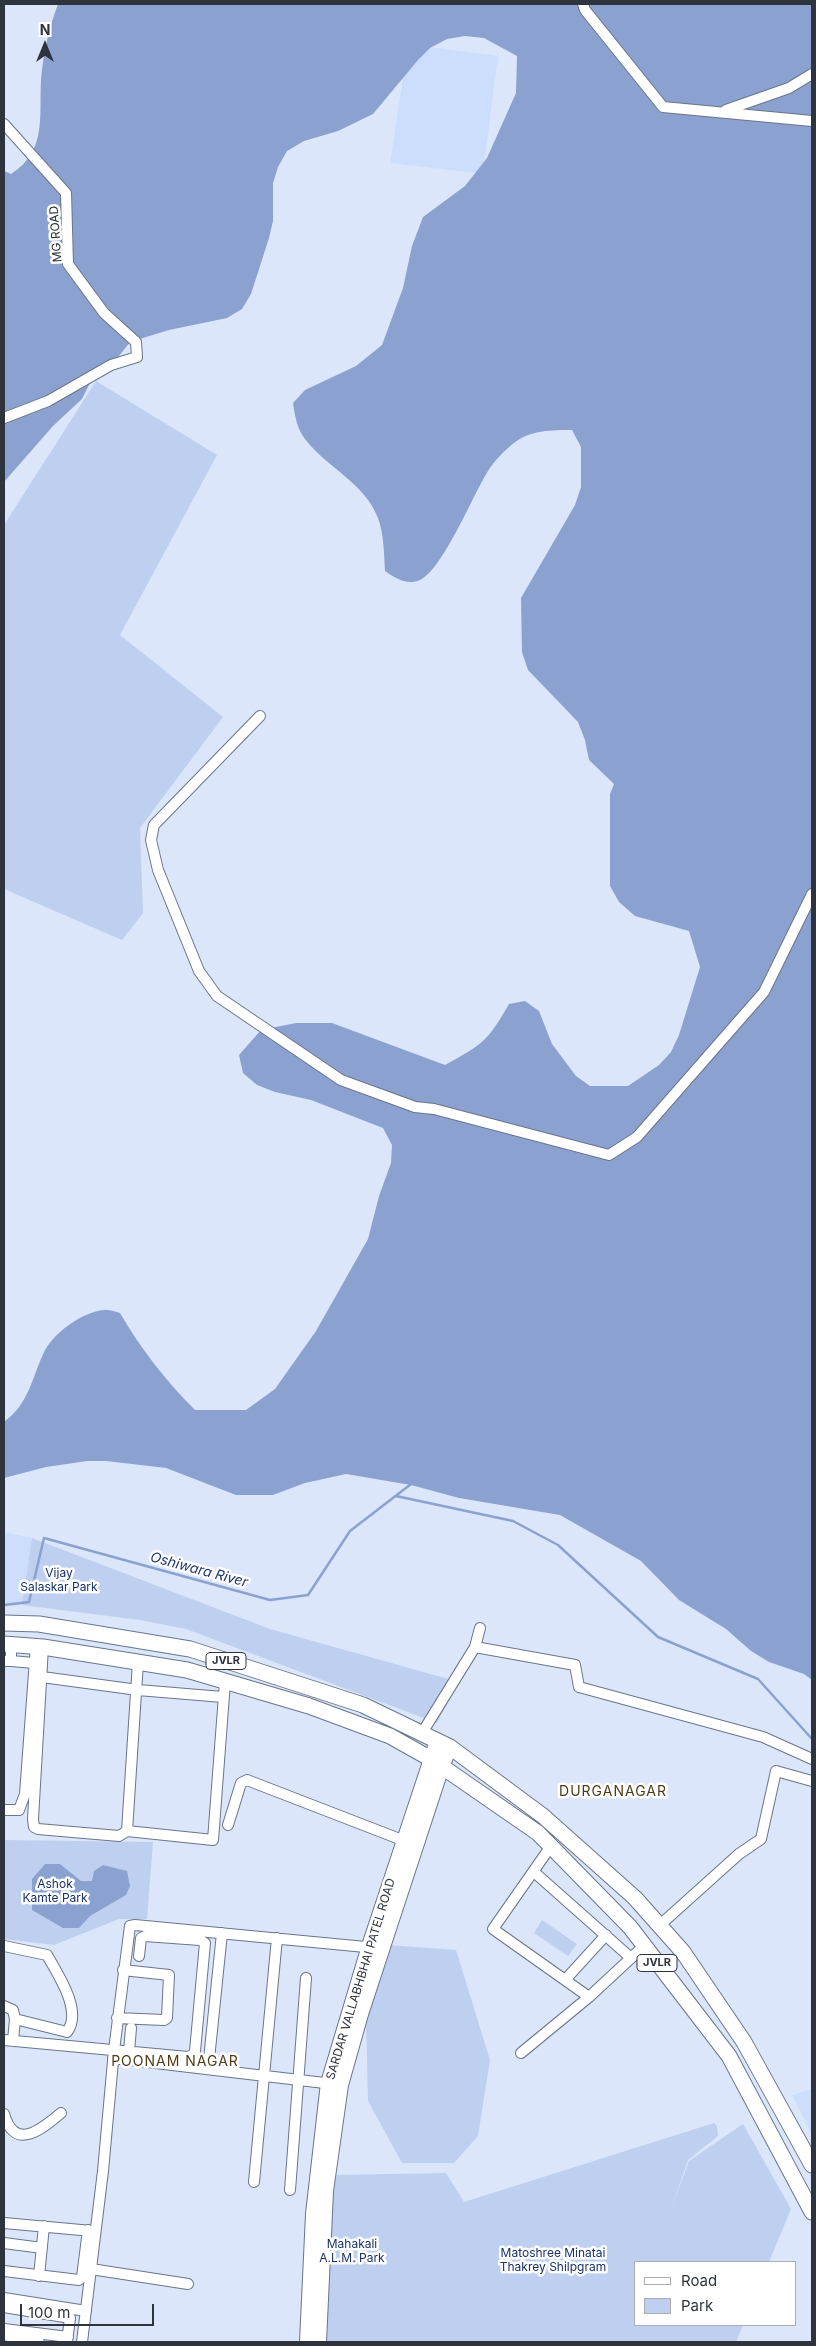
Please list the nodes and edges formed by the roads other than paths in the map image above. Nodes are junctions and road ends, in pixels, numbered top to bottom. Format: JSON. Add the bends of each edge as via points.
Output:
{"nodes":[{"id":1,"x":583,"y":4,"type":"edge"},
{"id":2,"x":812,"y":74,"type":"edge"},
{"id":3,"x":721,"y":112,"type":"junction"},
{"id":4,"x":812,"y":120,"type":"edge"},
{"id":5,"x":4,"y":124,"type":"edge"},
{"id":6,"x":4,"y":418,"type":"edge"},
{"id":7,"x":260,"y":716,"type":"dead end"},
{"id":8,"x":812,"y":894,"type":"edge"},
{"id":9,"x":4,"y":1623,"type":"edge"},
{"id":10,"x":480,"y":1628,"type":"dead end"},
{"id":11,"x":8,"y":1645,"type":"edge"},
{"id":12,"x":39,"y":1646,"type":"junction"},
{"id":13,"x":475,"y":1647,"type":"junction"},
{"id":14,"x":7,"y":1661,"type":"edge"},
{"id":15,"x":138,"y":1662,"type":"junction"},
{"id":16,"x":34,"y":1663,"type":"junction"},
{"id":17,"x":42,"y":1677,"type":"junction"},
{"id":18,"x":225,"y":1682,"type":"junction"},
{"id":19,"x":138,"y":1690,"type":"junction"},
{"id":20,"x":223,"y":1697,"type":"junction"},
{"id":21,"x":422,"y":1733,"type":"junction"},
{"id":22,"x":444,"y":1744,"type":"junction"},
{"id":23,"x":812,"y":1759,"type":"edge"},
{"id":24,"x":436,"y":1763,"type":"junction"},
{"id":25,"x":812,"y":1781,"type":"edge"},
{"id":26,"x":4,"y":1810,"type":"edge"},
{"id":27,"x":228,"y":1825,"type":"dead end"},
{"id":28,"x":127,"y":1831,"type":"junction"},
{"id":29,"x":411,"y":1843,"type":"junction"},
{"id":30,"x":551,"y":1846,"type":"junction"},
{"id":31,"x":534,"y":1872,"type":"junction"},
{"id":32,"x":660,"y":1926,"type":"junction"},
{"id":33,"x":222,"y":1933,"type":"junction"},
{"id":34,"x":606,"y":1935,"type":"junction"},
{"id":35,"x":277,"y":1938,"type":"junction"},
{"id":36,"x":4,"y":1946,"type":"edge"},
{"id":37,"x":644,"y":1946,"type":"junction"},
{"id":38,"x":376,"y":1948,"type":"junction"},
{"id":39,"x":139,"y":1956,"type":"dead end"},
{"id":40,"x":631,"y":1958,"type":"junction"},
{"id":41,"x":123,"y":1970,"type":"junction"},
{"id":42,"x":306,"y":1978,"type":"dead end"},
{"id":43,"x":566,"y":1980,"type":"junction"},
{"id":44,"x":589,"y":1996,"type":"junction"},
{"id":45,"x":4,"y":2006,"type":"edge"},
{"id":46,"x":117,"y":2018,"type":"junction"},
{"id":47,"x":15,"y":2019,"type":"junction"},
{"id":48,"x":131,"y":2028,"type":"dead end"},
{"id":49,"x":8,"y":2041,"type":"edge"},
{"id":50,"x":129,"y":2052,"type":"junction"},
{"id":51,"x":520,"y":2053,"type":"dead end"},
{"id":52,"x":113,"y":2054,"type":"junction"},
{"id":53,"x":208,"y":2069,"type":"junction"},
{"id":54,"x":265,"y":2076,"type":"junction"},
{"id":55,"x":298,"y":2080,"type":"junction"},
{"id":56,"x":335,"y":2084,"type":"junction"},
{"id":57,"x":61,"y":2113,"type":"dead end"},
{"id":58,"x":4,"y":2114,"type":"edge"},
{"id":59,"x":812,"y":2165,"type":"edge"},
{"id":60,"x":254,"y":2182,"type":"dead end"},
{"id":61,"x":290,"y":2190,"type":"dead end"},
{"id":62,"x":812,"y":2212,"type":"edge"},
{"id":63,"x":4,"y":2223,"type":"edge"},
{"id":64,"x":44,"y":2226,"type":"junction"},
{"id":65,"x":92,"y":2230,"type":"junction"},
{"id":66,"x":4,"y":2243,"type":"edge"},
{"id":67,"x":42,"y":2248,"type":"junction"},
{"id":68,"x":91,"y":2269,"type":"junction"},
{"id":69,"x":4,"y":2271,"type":"edge"},
{"id":70,"x":39,"y":2276,"type":"junction"},
{"id":71,"x":188,"y":2284,"type":"dead end"},
{"id":72,"x":4,"y":2298,"type":"edge"},
{"id":73,"x":4,"y":2307,"type":"edge"},
{"id":74,"x":86,"y":2311,"type":"junction"},
{"id":75,"x":4,"y":2329,"type":"edge"},
{"id":76,"x":4,"y":2335,"type":"edge"},
{"id":77,"x":68,"y":2340,"type":"edge"},
{"id":78,"x":39,"y":2342,"type":"edge"},
{"id":79,"x":82,"y":2342,"type":"edge"},
{"id":80,"x":307,"y":2342,"type":"edge"},
{"id":81,"x":319,"y":2342,"type":"edge"}],
"edges":[{"from":1,"to":3,"type":"street","via":[[663,107]]},
{"from":2,"to":3,"type":"street","via":[[789,88]]},
{"from":3,"to":4,"type":"street"},
{"from":5,"to":6,"type":"street","name":"MG ROAD","via":[[66,193],[68,264],[104,313],[136,342],[137,357],[111,365],[48,402]]},
{"from":7,"to":8,"type":"street","via":[[154,824],[151,840],[158,870],[185,939],[199,971],[217,996],[341,1080],[415,1106],[609,1155],[637,1137],[764,992]]},
{"from":9,"to":21,"type":"main road","number":"JVLR","via":[[40,1624],[190,1650],[363,1706]]},
{"from":10,"to":13,"type":"street"},
{"from":11,"to":12,"type":"main road","number":"JVLR"},
{"from":11,"to":14,"type":"street"},
{"from":12,"to":15,"type":"main road","number":"JVLR"},
{"from":12,"to":16,"type":"street"},
{"from":12,"to":17,"type":"street"},
{"from":13,"to":21,"type":"street"},
{"from":13,"to":23,"type":"street","via":[[575,1664],[579,1687],[763,1737]]},
{"from":14,"to":16,"type":"street"},
{"from":15,"to":18,"type":"main road","number":"JVLR","via":[[187,1670]]},
{"from":15,"to":19,"type":"street"},
{"from":16,"to":26,"type":"street","via":[[25,1794],[19,1810]]},
{"from":17,"to":19,"type":"street"},
{"from":17,"to":28,"type":"street","via":[[34,1827],[119,1836]]},
{"from":18,"to":20,"type":"street"},
{"from":18,"to":24,"type":"main road","number":"JVLR","via":[[309,1706],[382,1733]]},
{"from":19,"to":20,"type":"street"},
{"from":19,"to":28,"type":"street"},
{"from":20,"to":28,"type":"street","via":[[213,1840]]},
{"from":21,"to":22,"type":"main road","number":"JVLR"},
{"from":22,"to":24,"type":"main road","name":"SARDAR VALLABHBHAI PATEL ROAD"},
{"from":22,"to":32,"type":"main road","number":"JVLR","via":[[543,1816],[635,1898]]},
{"from":24,"to":29,"type":"main road","name":"SARDAR VALLABHBHAI PATEL ROAD"},
{"from":24,"to":30,"type":"main road","number":"JVLR","via":[[538,1833]]},
{"from":25,"to":32,"type":"street","via":[[776,1771],[761,1839],[739,1854]]},
{"from":27,"to":29,"type":"street","via":[[241,1783],[247,1780]]},
{"from":29,"to":38,"type":"main road","name":"SARDAR VALLABHBHAI PATEL ROAD"},
{"from":30,"to":31,"type":"street"},
{"from":30,"to":37,"type":"main road","number":"JVLR","via":[[630,1927]]},
{"from":31,"to":34,"type":"street"},
{"from":31,"to":43,"type":"street","via":[[493,1929]]},
{"from":32,"to":59,"type":"main road","number":"JVLR","via":[[683,1952],[744,2042]]},
{"from":33,"to":35,"type":"street"},
{"from":33,"to":41,"type":"street","via":[[132,1925],[128,1930]]},
{"from":33,"to":53,"type":"street"},
{"from":34,"to":40,"type":"street"},
{"from":34,"to":43,"type":"street"},
{"from":35,"to":38,"type":"street"},
{"from":35,"to":54,"type":"street"},
{"from":36,"to":47,"type":"street","via":[[47,1956],[71,2004],[72,2026],[67,2032]]},
{"from":37,"to":40,"type":"street"},
{"from":37,"to":62,"type":"main road","number":"JVLR","via":[[728,2056]]},
{"from":38,"to":56,"type":"main road","name":"SARDAR VALLABHBHAI PATEL ROAD"},
{"from":39,"to":50,"type":"street","via":[[141,1938],[145,1936],[200,1940],[205,1945],[194,2054],[188,2057]]},
{"from":40,"to":44,"type":"street"},
{"from":41,"to":46,"type":"street"},
{"from":41,"to":46,"type":"street","via":[[170,1975],[167,2018]]},
{"from":42,"to":55,"type":"street"},
{"from":43,"to":44,"type":"street"},
{"from":44,"to":51,"type":"street"},
{"from":45,"to":47,"type":"street","via":[[13,2010]]},
{"from":46,"to":52,"type":"street"},
{"from":47,"to":49,"type":"street"},
{"from":48,"to":50,"type":"street"},
{"from":49,"to":52,"type":"street"},
{"from":50,"to":52,"type":"street"},
{"from":52,"to":53,"type":"street"},
{"from":52,"to":65,"type":"street"},
{"from":53,"to":54,"type":"street"},
{"from":54,"to":55,"type":"street"},
{"from":54,"to":60,"type":"street"},
{"from":55,"to":56,"type":"street"},
{"from":55,"to":61,"type":"street"},
{"from":56,"to":80,"type":"main road","name":"SARDAR VALLABHBHAI PATEL ROAD","via":[[313,2214]]},
{"from":56,"to":81,"type":"main road","name":"SARDAR VALLABHBHAI PATEL ROAD"},
{"from":57,"to":58,"type":"street","via":[[38,2132],[23,2135],[13,2131]]},
{"from":63,"to":64,"type":"street"},
{"from":64,"to":65,"type":"street"},
{"from":64,"to":67,"type":"street"},
{"from":65,"to":68,"type":"street"},
{"from":65,"to":70,"type":"street","via":[[80,2279]]},
{"from":66,"to":67,"type":"street"},
{"from":67,"to":70,"type":"street"},
{"from":68,"to":71,"type":"street"},
{"from":68,"to":74,"type":"street"},
{"from":69,"to":70,"type":"street"},
{"from":72,"to":74,"type":"street"},
{"from":73,"to":77,"type":"street","via":[[70,2318]]},
{"from":74,"to":79,"type":"street"},
{"from":75,"to":77,"type":"street"},
{"from":76,"to":78,"type":"street"}]}
